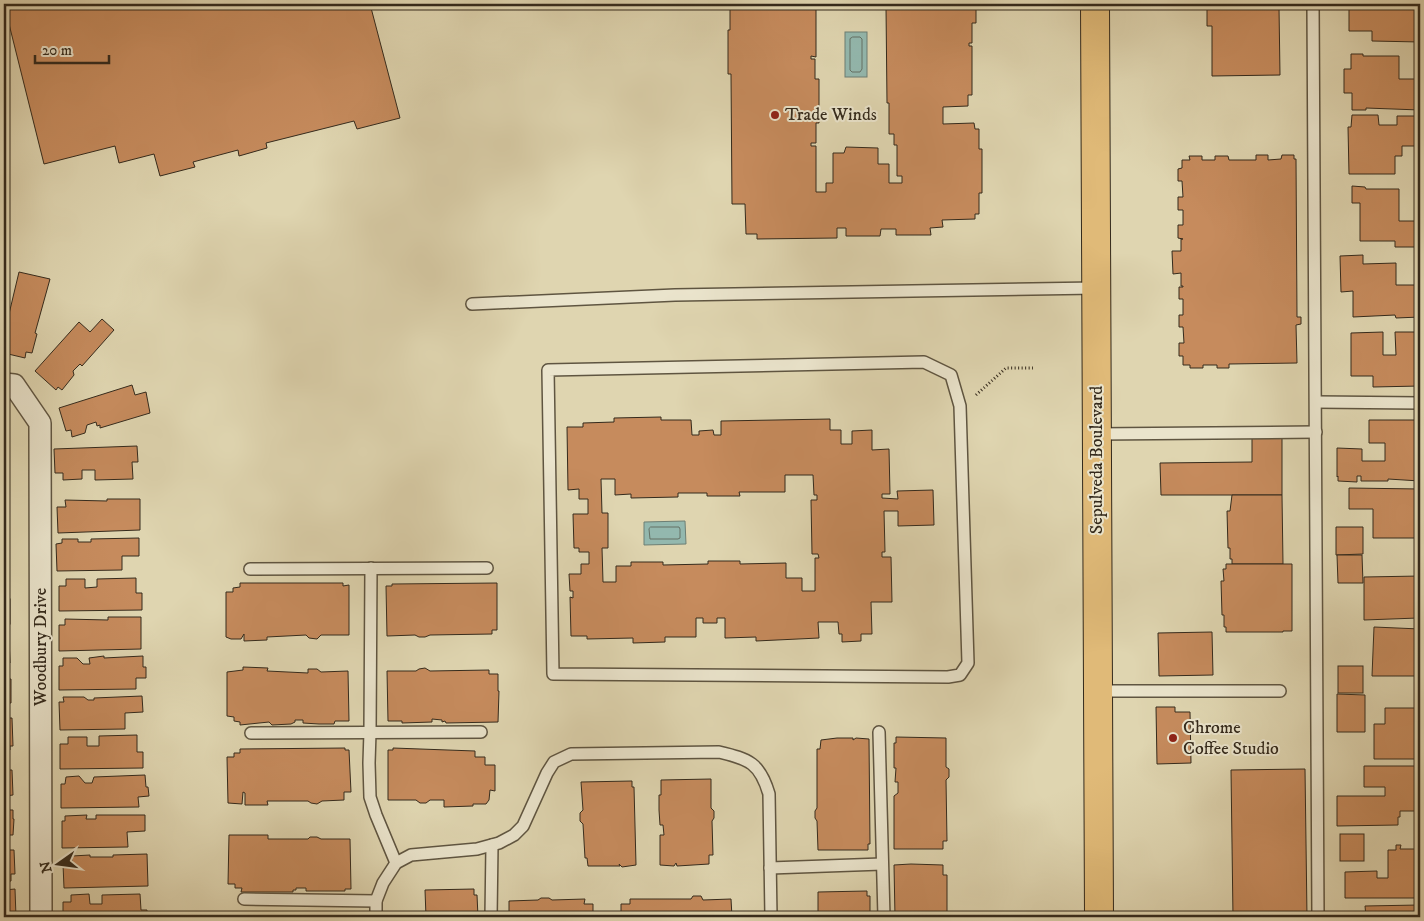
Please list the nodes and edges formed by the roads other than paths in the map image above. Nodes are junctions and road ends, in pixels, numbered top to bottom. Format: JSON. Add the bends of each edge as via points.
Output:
{"nodes":[{"id":1,"x":1095,"y":4,"type":"edge"},
{"id":2,"x":1314,"y":4,"type":"edge"},
{"id":3,"x":1096,"y":288,"type":"junction"},
{"id":4,"x":472,"y":304,"type":"dead end"},
{"id":5,"x":9,"y":384,"type":"edge"},
{"id":6,"x":1316,"y":402,"type":"junction"},
{"id":7,"x":1420,"y":403,"type":"edge"},
{"id":8,"x":1316,"y":432,"type":"junction"},
{"id":9,"x":1097,"y":434,"type":"junction"},
{"id":10,"x":965,"y":566,"type":"joint"},
{"id":11,"x":250,"y":568,"type":"dead end"},
{"id":12,"x":370,"y":568,"type":"junction"},
{"id":13,"x":487,"y":568,"type":"dead end"},
{"id":14,"x":1098,"y":691,"type":"junction"},
{"id":15,"x":1280,"y":691,"type":"dead end"},
{"id":16,"x":370,"y":732,"type":"junction"},
{"id":17,"x":481,"y":732,"type":"dead end"},
{"id":18,"x":879,"y":732,"type":"dead end"},
{"id":19,"x":251,"y":733,"type":"dead end"},
{"id":20,"x":492,"y":845,"type":"junction"},
{"id":21,"x":396,"y":862,"type":"junction"},
{"id":22,"x":882,"y":864,"type":"junction"},
{"id":23,"x":770,"y":868,"type":"junction"},
{"id":24,"x":244,"y":899,"type":"dead end"},
{"id":25,"x":376,"y":902,"type":"junction"},
{"id":26,"x":41,"y":917,"type":"edge"},
{"id":27,"x":376,"y":917,"type":"edge"},
{"id":28,"x":491,"y":917,"type":"edge"},
{"id":29,"x":771,"y":917,"type":"edge"},
{"id":30,"x":884,"y":917,"type":"edge"},
{"id":31,"x":1099,"y":917,"type":"edge"},
{"id":32,"x":1318,"y":917,"type":"edge"}],
"edges":[{"from":1,"to":3,"type":"main road","name":"Sepulveda Boulevard"},
{"from":2,"to":6,"type":"lane"},
{"from":3,"to":4,"type":"lane","via":[[674,294]]},
{"from":3,"to":9,"type":"main road","name":"Sepulveda Boulevard"},
{"from":5,"to":26,"type":"street","name":"Woodbury Drive","via":[[40,423]]},
{"from":6,"to":7,"type":"lane"},
{"from":6,"to":8,"type":"lane"},
{"from":8,"to":9,"type":"lane"},
{"from":8,"to":32,"type":"lane"},
{"from":9,"to":14,"type":"main road","name":"Sepulveda Boulevard"},
{"from":10,"to":10,"type":"lane","via":[[968,663],[960,675],[948,678],[553,674],[548,370],[924,362],[951,375],[960,406]]},
{"from":11,"to":12,"type":"lane"},
{"from":12,"to":13,"type":"lane"},
{"from":12,"to":16,"type":"lane"},
{"from":14,"to":15,"type":"lane"},
{"from":14,"to":31,"type":"main road","name":"Sepulveda Boulevard"},
{"from":16,"to":17,"type":"lane"},
{"from":16,"to":19,"type":"lane"},
{"from":16,"to":21,"type":"lane","via":[[370,797]]},
{"from":18,"to":22,"type":"lane"},
{"from":20,"to":21,"type":"lane","via":[[412,855]]},
{"from":20,"to":23,"type":"lane","via":[[514,835],[523,826],[550,767],[571,754],[719,752],[752,763],[764,779],[769,794]]},
{"from":20,"to":28,"type":"lane"},
{"from":21,"to":25,"type":"lane"},
{"from":22,"to":23,"type":"lane"},
{"from":22,"to":30,"type":"lane"},
{"from":23,"to":29,"type":"lane"},
{"from":24,"to":25,"type":"lane"},
{"from":25,"to":27,"type":"lane"}]}
